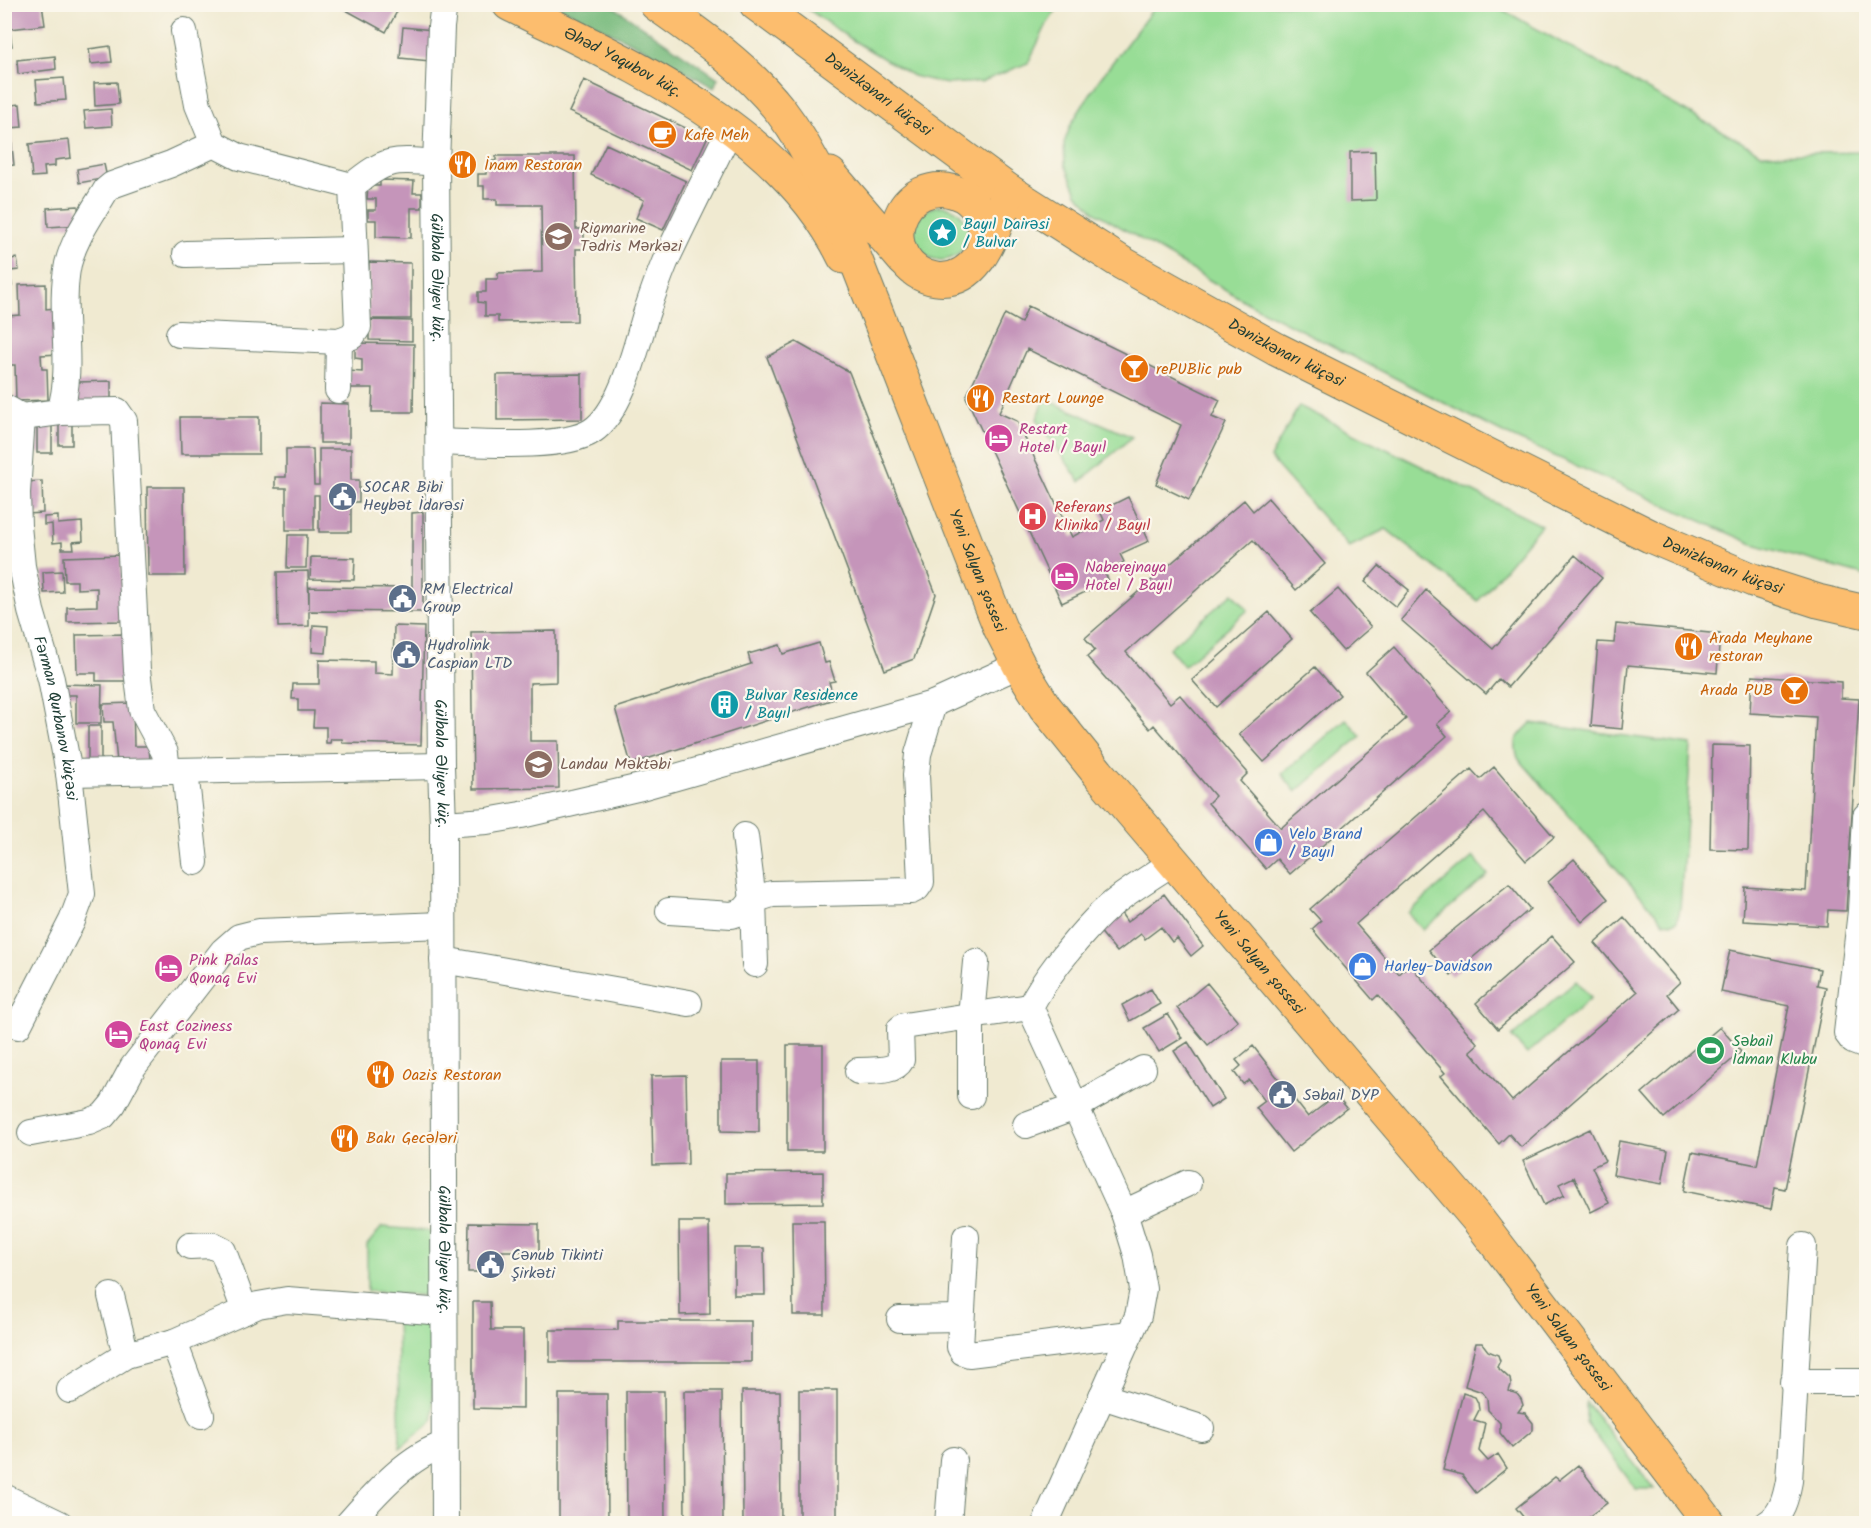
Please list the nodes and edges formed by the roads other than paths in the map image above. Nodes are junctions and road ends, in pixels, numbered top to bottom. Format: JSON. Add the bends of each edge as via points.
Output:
{"nodes":[{"id":1,"x":444,"y":4,"type":"edge"},
{"id":2,"x":509,"y":4,"type":"edge"},
{"id":3,"x":656,"y":4,"type":"edge"},
{"id":4,"x":756,"y":4,"type":"edge"},
{"id":5,"x":184,"y":31,"type":"dead end"},
{"id":6,"x":731,"y":127,"type":"junction"},
{"id":7,"x":800,"y":138,"type":"junction"},
{"id":8,"x":214,"y":144,"type":"junction"},
{"id":9,"x":962,"y":158,"type":"junction"},
{"id":10,"x":436,"y":163,"type":"junction"},
{"id":11,"x":352,"y":186,"type":"junction"},
{"id":12,"x":1009,"y":191,"type":"junction"},
{"id":13,"x":903,"y":231,"type":"junction"},
{"id":14,"x":354,"y":250,"type":"junction"},
{"id":15,"x":186,"y":254,"type":"dead end"},
{"id":16,"x":982,"y":254,"type":"junction"},
{"id":17,"x":179,"y":334,"type":"dead end"},
{"id":18,"x":339,"y":341,"type":"junction"},
{"id":19,"x":892,"y":353,"type":"junction"},
{"id":20,"x":338,"y":390,"type":"dead end"},
{"id":21,"x":13,"y":412,"type":"edge"},
{"id":22,"x":60,"y":412,"type":"junction"},
{"id":23,"x":439,"y":442,"type":"junction"},
{"id":24,"x":1866,"y":612,"type":"edge"},
{"id":25,"x":1019,"y":665,"type":"junction"},
{"id":26,"x":933,"y":704,"type":"junction"},
{"id":27,"x":441,"y":766,"type":"junction"},
{"id":28,"x":176,"y":771,"type":"junction"},
{"id":29,"x":69,"y":773,"type":"junction"},
{"id":30,"x":1866,"y":816,"type":"edge"},
{"id":31,"x":443,"y":825,"type":"junction"},
{"id":32,"x":745,"y":836,"type":"dead end"},
{"id":33,"x":195,"y":862,"type":"dead end"},
{"id":34,"x":1173,"y":862,"type":"junction"},
{"id":35,"x":753,"y":900,"type":"junction"},
{"id":36,"x":669,"y":911,"type":"dead end"},
{"id":37,"x":1864,"y":912,"type":"edge"},
{"id":38,"x":443,"y":925,"type":"junction"},
{"id":39,"x":443,"y":960,"type":"junction"},
{"id":40,"x":976,"y":962,"type":"dead end"},
{"id":41,"x":755,"y":964,"type":"dead end"},
{"id":42,"x":689,"y":1003,"type":"dead end"},
{"id":43,"x":1030,"y":1007,"type":"junction"},
{"id":44,"x":971,"y":1016,"type":"junction"},
{"id":45,"x":18,"y":1026,"type":"dead end"},
{"id":46,"x":1866,"y":1046,"type":"edge"},
{"id":47,"x":1143,"y":1069,"type":"dead end"},
{"id":48,"x":858,"y":1071,"type":"dead end"},
{"id":49,"x":971,"y":1096,"type":"dead end"},
{"id":50,"x":1075,"y":1107,"type":"junction"},
{"id":51,"x":1026,"y":1125,"type":"dead end"},
{"id":52,"x":31,"y":1132,"type":"dead end"},
{"id":53,"x":1188,"y":1183,"type":"dead end"},
{"id":54,"x":1124,"y":1213,"type":"junction"},
{"id":55,"x":966,"y":1237,"type":"dead end"},
{"id":56,"x":190,"y":1246,"type":"dead end"},
{"id":57,"x":1803,"y":1246,"type":"dead end"},
{"id":58,"x":111,"y":1296,"type":"dead end"},
{"id":59,"x":245,"y":1311,"type":"junction"},
{"id":60,"x":444,"y":1312,"type":"junction"},
{"id":61,"x":961,"y":1318,"type":"junction"},
{"id":62,"x":900,"y":1319,"type":"dead end"},
{"id":63,"x":1130,"y":1334,"type":"junction"},
{"id":64,"x":174,"y":1342,"type":"junction"},
{"id":65,"x":126,"y":1355,"type":"junction"},
{"id":66,"x":1793,"y":1382,"type":"junction"},
{"id":67,"x":1866,"y":1382,"type":"edge"},
{"id":68,"x":70,"y":1390,"type":"dead end"},
{"id":69,"x":1102,"y":1396,"type":"junction"},
{"id":70,"x":201,"y":1415,"type":"dead end"},
{"id":71,"x":1201,"y":1428,"type":"dead end"},
{"id":72,"x":444,"y":1445,"type":"junction"},
{"id":73,"x":952,"y":1460,"type":"dead end"},
{"id":74,"x":4,"y":1497,"type":"edge"},
{"id":75,"x":60,"y":1524,"type":"edge"},
{"id":76,"x":348,"y":1524,"type":"edge"},
{"id":77,"x":445,"y":1524,"type":"edge"},
{"id":78,"x":948,"y":1524,"type":"edge"},
{"id":79,"x":1046,"y":1524,"type":"edge"},
{"id":80,"x":1710,"y":1524,"type":"edge"},
{"id":81,"x":1767,"y":1524,"type":"edge"}],
"edges":[{"from":1,"to":10,"type":"street","name":"Gülbala Əliyev küç."},
{"from":2,"to":6,"type":"main road","name":"Əhəd Yaqubov küç.","via":[[614,57]]},
{"from":3,"to":7,"type":"main road","via":[[698,33],[750,78]]},
{"from":4,"to":9,"type":"main road","name":"Dənizkənarı küçəsi"},
{"from":5,"to":8,"type":"street","via":[[198,105]]},
{"from":6,"to":19,"type":"main road","name":"Əhəd Yaqubov küç.","via":[[777,168],[818,214],[841,249]]},
{"from":6,"to":23,"type":"street","via":[[664,264],[634,359],[609,415],[576,439],[552,443]]},
{"from":7,"to":13,"type":"main road"},
{"from":7,"to":19,"type":"main road","via":[[834,207]]},
{"from":8,"to":11,"type":"street","via":[[239,157]]},
{"from":8,"to":22,"type":"street","via":[[112,186],[80,232],[66,279],[64,400]]},
{"from":9,"to":12,"type":"main road","name":"Dənizkənarı küçəsi"},
{"from":9,"to":13,"type":"main road"},
{"from":10,"to":11,"type":"street","via":[[386,162]]},
{"from":10,"to":23,"type":"street","name":"Gülbala Əliyev küç."},
{"from":11,"to":14,"type":"street"},
{"from":12,"to":16,"type":"main road"},
{"from":12,"to":24,"type":"main road","name":"Dənizkənarı küçəsi","via":[[1122,263],[1276,350],[1650,536],[1753,580]]},
{"from":13,"to":16,"type":"main road","via":[[918,273],[930,278],[955,278],[976,264]]},
{"from":13,"to":16,"type":"main road","via":[[924,193],[951,190],[969,199],[982,214],[986,241]]},
{"from":13,"to":19,"type":"main road","via":[[884,258],[882,288]]},
{"from":14,"to":15,"type":"street"},
{"from":14,"to":18,"type":"street","via":[[358,327],[352,336]]},
{"from":17,"to":18,"type":"street"},
{"from":18,"to":20,"type":"street"},
{"from":19,"to":25,"type":"main road","name":"Yeni Salyan şossesi","via":[[996,617]]},
{"from":21,"to":22,"type":"street"},
{"from":21,"to":29,"type":"street","name":"Fərman Qurbanov küçəsi","via":[[22,566],[51,679]]},
{"from":22,"to":28,"type":"street","via":[[117,411],[124,421],[142,710]]},
{"from":23,"to":27,"type":"street","name":"Gülbala Əliyev küç."},
{"from":25,"to":26,"type":"street"},
{"from":25,"to":34,"type":"main road","name":"Yeni Salyan şossesi","via":[[1051,714]]},
{"from":26,"to":31,"type":"street","via":[[565,806]]},
{"from":26,"to":35,"type":"street","via":[[916,775],[921,882],[917,888],[772,894]]},
{"from":27,"to":28,"type":"street"},
{"from":27,"to":31,"type":"street","name":"Gülbala Əliyev küç."},
{"from":28,"to":29,"type":"street"},
{"from":28,"to":33,"type":"street"},
{"from":29,"to":45,"type":"street","name":"Fərman Qurbanov küçəsi","via":[[82,894]]},
{"from":30,"to":37,"type":"street"},
{"from":31,"to":38,"type":"street","name":"Gülbala Əliyev küç."},
{"from":32,"to":35,"type":"street"},
{"from":34,"to":43,"type":"street","via":[[1095,920],[1040,988]]},
{"from":34,"to":80,"type":"main road","name":"Yeni Salyan şossesi","via":[[1479,1221]]},
{"from":35,"to":36,"type":"street","via":[[744,911],[732,915]]},
{"from":35,"to":41,"type":"street"},
{"from":37,"to":46,"type":"street","via":[[1847,1033],[1853,1041]]},
{"from":38,"to":39,"type":"street","name":"Gülbala Əliyev küç."},
{"from":38,"to":52,"type":"street","via":[[259,932],[239,938],[223,951],[133,1067],[103,1116]]},
{"from":39,"to":42,"type":"street"},
{"from":39,"to":60,"type":"street","name":"Gülbala Əliyev küç."},
{"from":40,"to":44,"type":"street"},
{"from":43,"to":44,"type":"street"},
{"from":43,"to":50,"type":"street"},
{"from":44,"to":48,"type":"street","via":[[904,1026],[900,1029],[900,1064],[893,1069]]},
{"from":44,"to":49,"type":"street"},
{"from":47,"to":50,"type":"street"},
{"from":50,"to":51,"type":"street"},
{"from":50,"to":54,"type":"street"},
{"from":53,"to":54,"type":"street"},
{"from":54,"to":63,"type":"street","via":[[1143,1289]]},
{"from":55,"to":61,"type":"street"},
{"from":56,"to":59,"type":"street","via":[[211,1245],[224,1251]]},
{"from":57,"to":66,"type":"street"},
{"from":58,"to":65,"type":"street"},
{"from":59,"to":60,"type":"street","via":[[287,1300]]},
{"from":59,"to":64,"type":"street"},
{"from":60,"to":72,"type":"street","name":"Gülbala Əliyev küç."},
{"from":61,"to":62,"type":"street"},
{"from":61,"to":63,"type":"street","via":[[960,1347],[969,1354]]},
{"from":63,"to":69,"type":"street"},
{"from":64,"to":65,"type":"street"},
{"from":64,"to":70,"type":"street"},
{"from":65,"to":68,"type":"street"},
{"from":66,"to":67,"type":"street"},
{"from":66,"to":81,"type":"street","via":[[1787,1491],[1774,1520]]},
{"from":69,"to":71,"type":"street"},
{"from":69,"to":79,"type":"street"},
{"from":72,"to":76,"type":"street","via":[[417,1457]]},
{"from":72,"to":77,"type":"street","name":"Gülbala Əliyev küç."},
{"from":73,"to":78,"type":"street"},
{"from":74,"to":75,"type":"street"}]}
